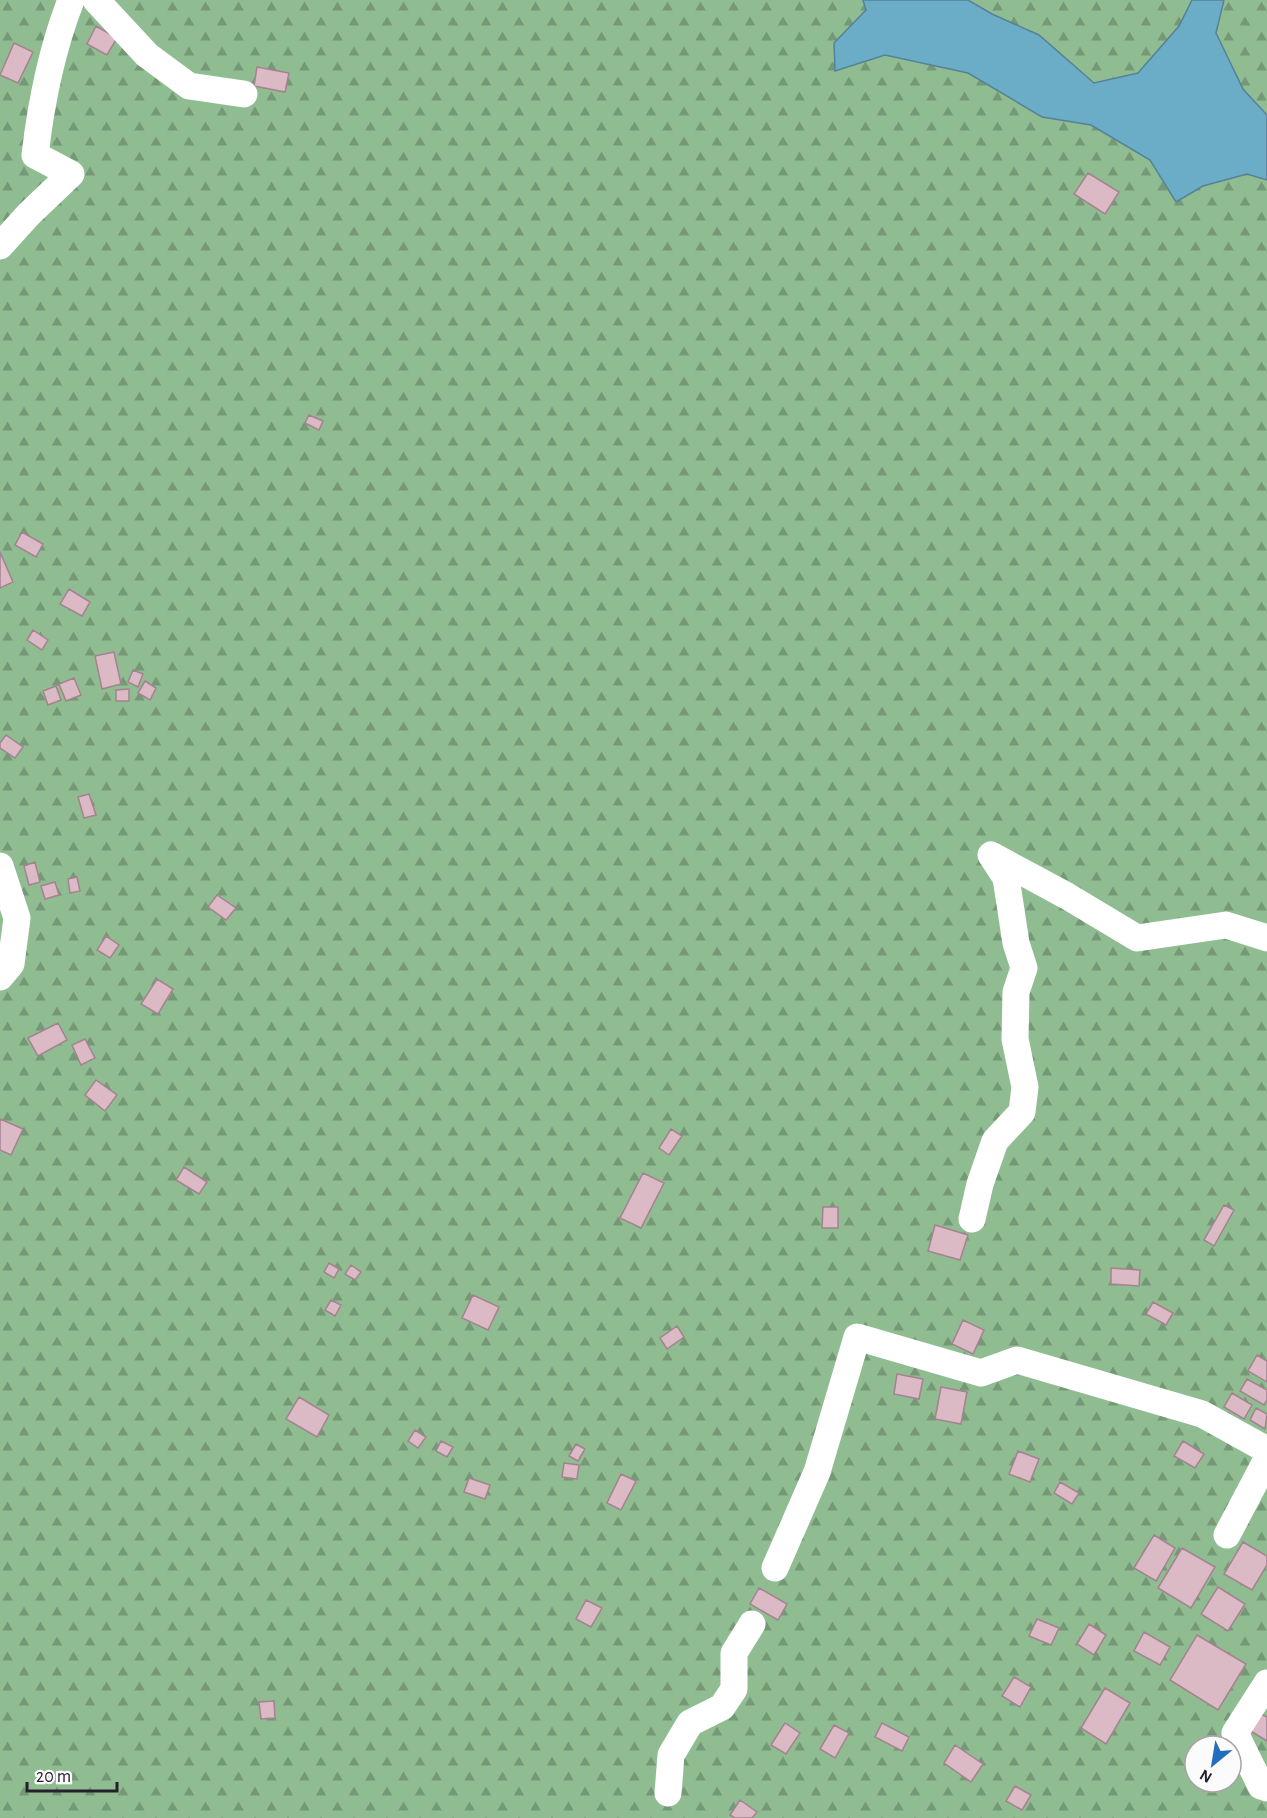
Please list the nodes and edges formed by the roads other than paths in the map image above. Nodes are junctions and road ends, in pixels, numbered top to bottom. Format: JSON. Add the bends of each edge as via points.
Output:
{"nodes":[{"id":1,"x":71,"y":0,"type":"edge"},
{"id":2,"x":96,"y":0,"type":"edge"},
{"id":3,"x":244,"y":94,"type":"dead end"},
{"id":4,"x":0,"y":246,"type":"edge"},
{"id":5,"x":0,"y":866,"type":"edge"},
{"id":6,"x":1267,"y":938,"type":"edge"},
{"id":7,"x":0,"y":977,"type":"edge"},
{"id":8,"x":972,"y":1219,"type":"dead end"},
{"id":9,"x":1267,"y":1450,"type":"edge"},
{"id":10,"x":1267,"y":1460,"type":"edge"},
{"id":11,"x":1227,"y":1535,"type":"dead end"},
{"id":12,"x":775,"y":1568,"type":"dead end"},
{"id":13,"x":752,"y":1624,"type":"dead end"},
{"id":14,"x":1267,"y":1683,"type":"edge"},
{"id":15,"x":1267,"y":1788,"type":"edge"},
{"id":16,"x":668,"y":1793,"type":"dead end"}],
"edges":[{"from":1,"to":4,"type":"street","via":[[39,117],[35,155],[71,174]]},
{"from":2,"to":3,"type":"street","via":[[147,55],[189,86]]},
{"from":5,"to":7,"type":"street","via":[[17,918],[11,964]]},
{"from":6,"to":8,"type":"street","via":[[1226,925],[1137,938],[991,855],[1006,878],[1023,968],[1016,992],[1015,1039],[1025,1087],[1022,1112],[995,1141]]},
{"from":9,"to":12,"type":"street","via":[[1202,1414],[1017,1360],[981,1373],[857,1337],[817,1473]]},
{"from":10,"to":11,"type":"street"},
{"from":13,"to":16,"type":"street","via":[[734,1653],[734,1689],[722,1707],[690,1724],[671,1755]]},
{"from":14,"to":15,"type":"street","via":[[1235,1733],[1261,1786]]}]}
